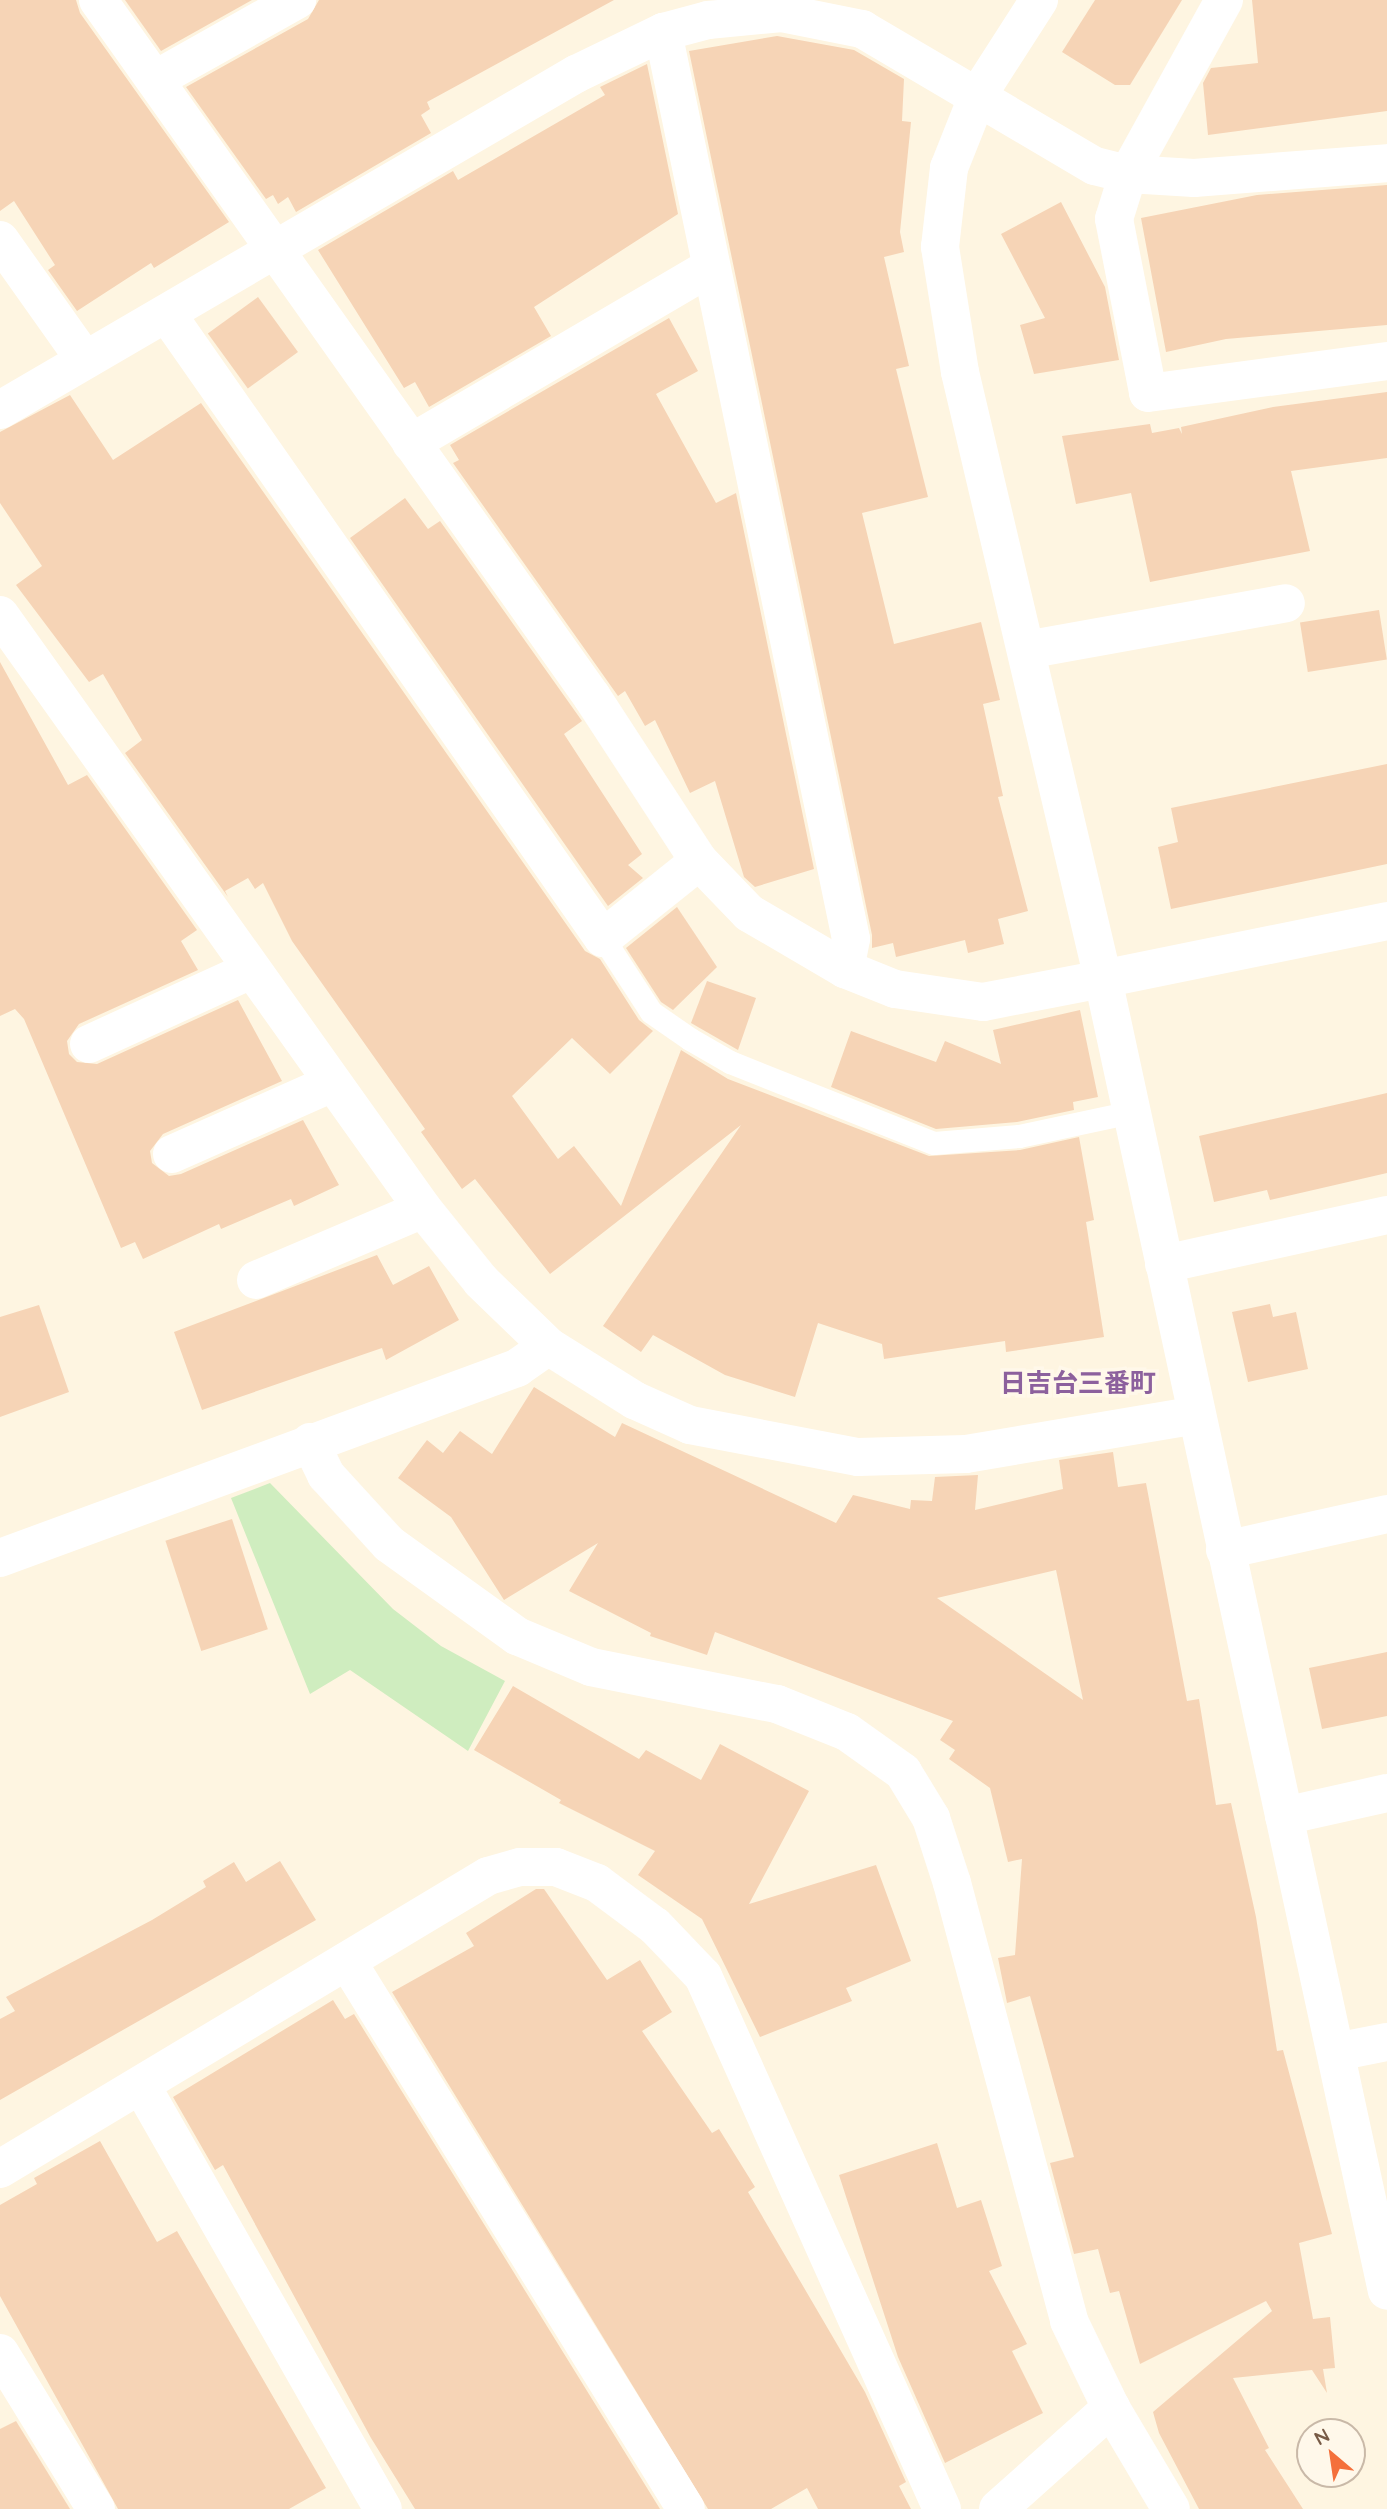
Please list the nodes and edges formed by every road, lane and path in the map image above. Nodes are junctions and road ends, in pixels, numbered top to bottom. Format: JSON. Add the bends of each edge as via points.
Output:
{"nodes":[{"id":1,"x":98,"y":0,"type":"edge"},
{"id":2,"x":297,"y":0,"type":"edge"},
{"id":3,"x":1039,"y":0,"type":"edge"},
{"id":4,"x":1224,"y":0,"type":"edge"},
{"id":5,"x":663,"y":32,"type":"junction"},
{"id":6,"x":156,"y":79,"type":"junction"},
{"id":7,"x":978,"y":95,"type":"junction"},
{"id":8,"x":1387,"y":163,"type":"edge"},
{"id":9,"x":1128,"y":174,"type":"junction"},
{"id":10,"x":0,"y":240,"type":"edge"},
{"id":11,"x":274,"y":251,"type":"junction"},
{"id":12,"x":708,"y":269,"type":"junction"},
{"id":13,"x":167,"y":314,"type":"junction"},
{"id":14,"x":85,"y":360,"type":"junction"},
{"id":15,"x":1387,"y":361,"type":"edge"},
{"id":16,"x":0,"y":410,"type":"edge"},
{"id":17,"x":411,"y":443,"type":"junction"},
{"id":18,"x":1286,"y":603,"type":"dead end"},
{"id":19,"x":0,"y":615,"type":"edge"},
{"id":20,"x":1026,"y":650,"type":"junction"},
{"id":21,"x":699,"y":861,"type":"junction"},
{"id":22,"x":1387,"y":921,"type":"edge"},
{"id":23,"x":603,"y":937,"type":"junction"},
{"id":24,"x":845,"y":968,"type":"junction"},
{"id":25,"x":251,"y":970,"type":"junction"},
{"id":26,"x":1103,"y":979,"type":"junction"},
{"id":27,"x":89,"y":1044,"type":"dead end"},
{"id":28,"x":332,"y":1083,"type":"junction"},
{"id":29,"x":1131,"y":1112,"type":"junction"},
{"id":30,"x":172,"y":1154,"type":"dead end"},
{"id":31,"x":423,"y":1209,"type":"junction"},
{"id":32,"x":1387,"y":1215,"type":"edge"},
{"id":33,"x":1164,"y":1264,"type":"junction"},
{"id":34,"x":256,"y":1280,"type":"dead end"},
{"id":35,"x":548,"y":1346,"type":"junction"},
{"id":36,"x":1196,"y":1415,"type":"junction"},
{"id":37,"x":310,"y":1442,"type":"junction"},
{"id":38,"x":1387,"y":1514,"type":"edge"},
{"id":39,"x":1225,"y":1550,"type":"junction"},
{"id":40,"x":0,"y":1558,"type":"edge"},
{"id":41,"x":1387,"y":1793,"type":"edge"},
{"id":42,"x":1284,"y":1816,"type":"junction"},
{"id":43,"x":347,"y":1961,"type":"junction"},
{"id":44,"x":1387,"y":2042,"type":"edge"},
{"id":45,"x":1336,"y":2052,"type":"junction"},
{"id":46,"x":141,"y":2085,"type":"junction"},
{"id":47,"x":0,"y":2169,"type":"edge"},
{"id":48,"x":1387,"y":2291,"type":"edge"},
{"id":49,"x":0,"y":2353,"type":"edge"},
{"id":50,"x":1111,"y":2408,"type":"junction"},
{"id":51,"x":96,"y":2509,"type":"edge"},
{"id":52,"x":383,"y":2509,"type":"edge"},
{"id":53,"x":686,"y":2509,"type":"edge"},
{"id":54,"x":942,"y":2509,"type":"edge"},
{"id":55,"x":998,"y":2509,"type":"edge"},
{"id":56,"x":1171,"y":2509,"type":"edge"}],
"edges":[{"from":1,"to":6,"type":"street"},
{"from":2,"to":6,"type":"street"},
{"from":3,"to":7,"type":"street"},
{"from":4,"to":9,"type":"street"},
{"from":5,"to":7,"type":"street","via":[[708,20],[796,15],[862,29]]},
{"from":5,"to":11,"type":"street","via":[[576,74]]},
{"from":5,"to":12,"type":"street"},
{"from":6,"to":11,"type":"street"},
{"from":7,"to":9,"type":"street","via":[[1095,166]]},
{"from":7,"to":20,"type":"street","via":[[949,168],[940,247],[960,372]]},
{"from":8,"to":9,"type":"street","via":[[1194,178]]},
{"from":9,"to":15,"type":"street","via":[[1114,219],[1148,393]]},
{"from":10,"to":14,"type":"street"},
{"from":11,"to":13,"type":"street"},
{"from":11,"to":17,"type":"street"},
{"from":12,"to":17,"type":"street"},
{"from":12,"to":24,"type":"street","via":[[851,939]]},
{"from":13,"to":14,"type":"street"},
{"from":13,"to":23,"type":"street"},
{"from":14,"to":16,"type":"street"},
{"from":17,"to":21,"type":"street","via":[[592,697]]},
{"from":18,"to":20,"type":"street"},
{"from":19,"to":25,"type":"street"},
{"from":20,"to":26,"type":"street"},
{"from":21,"to":23,"type":"street"},
{"from":21,"to":24,"type":"street","via":[[748,913]]},
{"from":22,"to":26,"type":"street"},
{"from":23,"to":29,"type":"lane","via":[[651,1012],[690,1039],[730,1062],[934,1143],[1018,1136]]},
{"from":24,"to":26,"type":"street","via":[[895,989],[983,1002]]},
{"from":25,"to":27,"type":"street"},
{"from":25,"to":28,"type":"street"},
{"from":26,"to":29,"type":"street"},
{"from":28,"to":30,"type":"street"},
{"from":28,"to":31,"type":"street"},
{"from":29,"to":33,"type":"street"},
{"from":31,"to":34,"type":"street"},
{"from":31,"to":35,"type":"street","via":[[481,1281]]},
{"from":32,"to":33,"type":"street"},
{"from":33,"to":36,"type":"street"},
{"from":35,"to":36,"type":"street","via":[[634,1401],[690,1425],[858,1457],[966,1454]]},
{"from":35,"to":37,"type":"street","via":[[517,1368]]},
{"from":36,"to":39,"type":"street"},
{"from":37,"to":40,"type":"street"},
{"from":37,"to":50,"type":"street","via":[[326,1475],[389,1544],[517,1636],[591,1667],[777,1704],[847,1732],[903,1772],[931,1818],[952,1883],[1069,2321]]},
{"from":38,"to":39,"type":"street"},
{"from":39,"to":42,"type":"street"},
{"from":41,"to":42,"type":"street"},
{"from":42,"to":45,"type":"street"},
{"from":43,"to":46,"type":"street"},
{"from":43,"to":53,"type":"street"},
{"from":43,"to":54,"type":"street","via":[[488,1877],[520,1867],[556,1867],[597,1883],[655,1926],[703,1976]]},
{"from":44,"to":45,"type":"street"},
{"from":45,"to":48,"type":"street"},
{"from":46,"to":47,"type":"street"},
{"from":46,"to":52,"type":"street"},
{"from":49,"to":51,"type":"street"},
{"from":50,"to":55,"type":"street"},
{"from":50,"to":56,"type":"street"}]}
